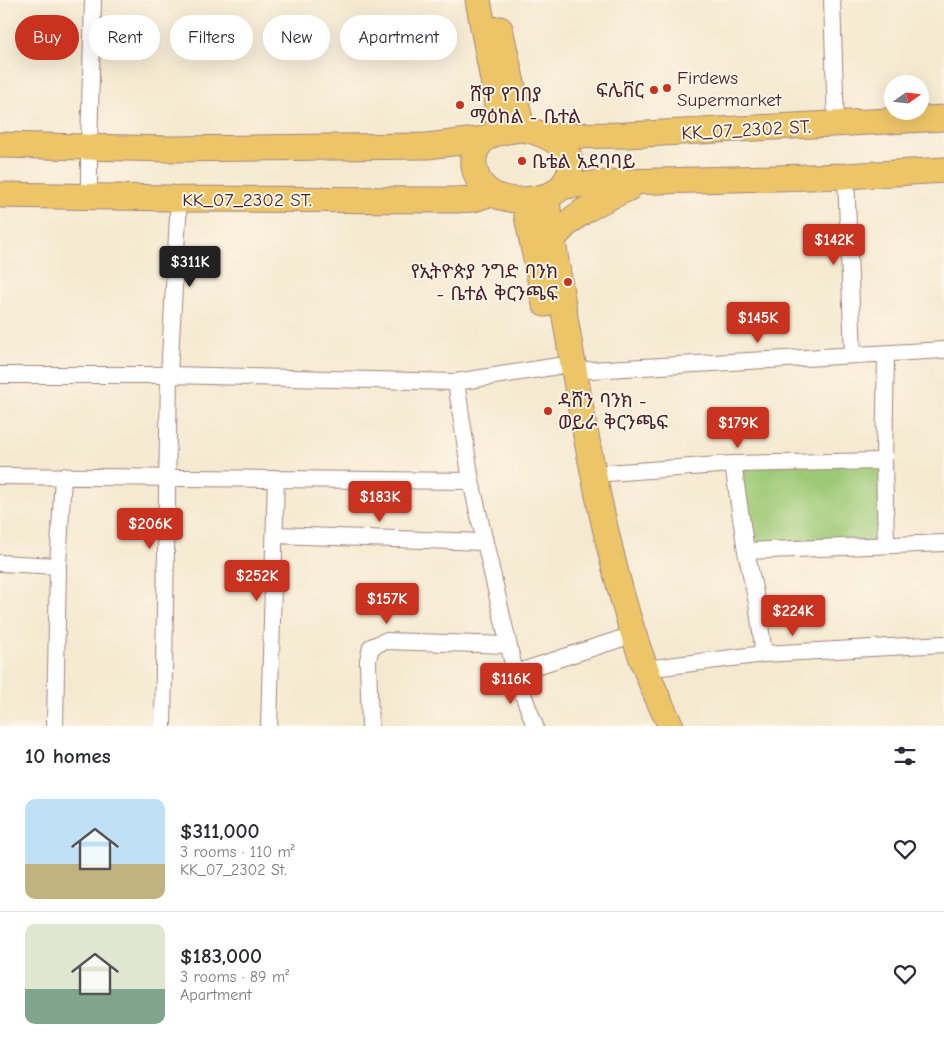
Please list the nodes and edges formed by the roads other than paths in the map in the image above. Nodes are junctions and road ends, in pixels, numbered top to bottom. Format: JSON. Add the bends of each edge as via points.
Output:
{"nodes":[{"id":1,"x":93,"y":0,"type":"edge"},
{"id":2,"x":478,"y":0,"type":"edge"},
{"id":3,"x":494,"y":0,"type":"edge"},
{"id":4,"x":832,"y":0,"type":"edge"},
{"id":5,"x":504,"y":93,"type":"junction"},
{"id":6,"x":944,"y":118,"type":"edge"},
{"id":7,"x":836,"y":124,"type":"junction"},
{"id":8,"x":502,"y":134,"type":"junction"},
{"id":9,"x":591,"y":135,"type":"junction"},
{"id":10,"x":548,"y":136,"type":"junction"},
{"id":11,"x":456,"y":143,"type":"junction"},
{"id":12,"x":0,"y":145,"type":"edge"},
{"id":13,"x":89,"y":146,"type":"junction"},
{"id":14,"x":944,"y":170,"type":"edge"},
{"id":15,"x":846,"y":176,"type":"junction"},
{"id":16,"x":644,"y":182,"type":"junction"},
{"id":17,"x":544,"y":194,"type":"junction"},
{"id":18,"x":0,"y":195,"type":"edge"},
{"id":19,"x":89,"y":196,"type":"junction"},
{"id":20,"x":483,"y":196,"type":"junction"},
{"id":21,"x":179,"y":200,"type":"junction"},
{"id":22,"x":541,"y":237,"type":"junction"},
{"id":23,"x":944,"y":350,"type":"edge"},
{"id":24,"x":853,"y":354,"type":"junction"},
{"id":25,"x":886,"y":354,"type":"junction"},
{"id":26,"x":565,"y":368,"type":"junction"},
{"id":27,"x":0,"y":374,"type":"edge"},
{"id":28,"x":169,"y":375,"type":"junction"},
{"id":29,"x":456,"y":382,"type":"junction"},
{"id":30,"x":884,"y":461,"type":"junction"},
{"id":31,"x":733,"y":464,"type":"junction"},
{"id":32,"x":593,"y":474,"type":"junction"},
{"id":33,"x":0,"y":476,"type":"edge"},
{"id":34,"x":63,"y":476,"type":"junction"},
{"id":35,"x":167,"y":477,"type":"junction"},
{"id":36,"x":276,"y":478,"type":"junction"},
{"id":37,"x":471,"y":481,"type":"junction"},
{"id":38,"x":275,"y":535,"type":"junction"},
{"id":39,"x":484,"y":542,"type":"junction"},
{"id":40,"x":944,"y":543,"type":"edge"},
{"id":41,"x":886,"y":545,"type":"junction"},
{"id":42,"x":746,"y":551,"type":"junction"},
{"id":43,"x":0,"y":563,"type":"edge"},
{"id":44,"x":58,"y":566,"type":"junction"},
{"id":45,"x":620,"y":639,"type":"junction"},
{"id":46,"x":944,"y":644,"type":"edge"},
{"id":47,"x":508,"y":645,"type":"junction"},
{"id":48,"x":764,"y":654,"type":"junction"},
{"id":49,"x":645,"y":669,"type":"junction"},
{"id":50,"x":516,"y":673,"type":"junction"},
{"id":51,"x":55,"y":726,"type":"edge"},
{"id":52,"x":163,"y":726,"type":"edge"},
{"id":53,"x":269,"y":726,"type":"edge"},
{"id":54,"x":370,"y":726,"type":"edge"},
{"id":55,"x":535,"y":726,"type":"edge"},
{"id":56,"x":657,"y":726,"type":"edge"},
{"id":57,"x":671,"y":726,"type":"edge"}],
"edges":[{"from":1,"to":13,"type":"street"},
{"from":2,"to":5,"type":"main road"},
{"from":3,"to":5,"type":"main road"},
{"from":4,"to":7,"type":"street"},
{"from":5,"to":8,"type":"main road"},
{"from":5,"to":9,"type":"main road","via":[[526,106],[543,123]]},
{"from":5,"to":11,"type":"main road","via":[[475,129]]},
{"from":6,"to":7,"type":"main road","name":"KK_07_2302 ST."},
{"from":7,"to":9,"type":"main road","name":"KK_07_2302 ST."},
{"from":8,"to":10,"type":"main road","via":[[534,131]]},
{"from":8,"to":11,"type":"main road"},
{"from":8,"to":20,"type":"main road","via":[[474,153],[476,176],[481,182]]},
{"from":9,"to":10,"type":"main road","name":"KK_07_2302 ST."},
{"from":10,"to":17,"type":"main road","via":[[568,154],[570,167],[566,179]]},
{"from":11,"to":13,"type":"main road","via":[[198,149]]},
{"from":12,"to":13,"type":"main road"},
{"from":13,"to":19,"type":"street"},
{"from":14,"to":15,"type":"main road"},
{"from":15,"to":16,"type":"main road"},
{"from":15,"to":24,"type":"street"},
{"from":16,"to":17,"type":"main road"},
{"from":16,"to":22,"type":"main road","via":[[588,207],[567,224]]},
{"from":17,"to":20,"type":"main road","via":[[508,199]]},
{"from":17,"to":22,"type":"main road"},
{"from":18,"to":19,"type":"main road","name":"KK_07_2302 ST."},
{"from":19,"to":21,"type":"main road","name":"KK_07_2302 ST."},
{"from":20,"to":21,"type":"main road","name":"KK_07_2302 ST."},
{"from":20,"to":22,"type":"main road","via":[[513,213]]},
{"from":21,"to":28,"type":"street"},
{"from":22,"to":26,"type":"main road"},
{"from":23,"to":25,"type":"street"},
{"from":24,"to":25,"type":"street"},
{"from":24,"to":26,"type":"street"},
{"from":25,"to":30,"type":"street"},
{"from":26,"to":29,"type":"street"},
{"from":26,"to":32,"type":"main road"},
{"from":26,"to":45,"type":"main road","via":[[586,503]]},
{"from":27,"to":28,"type":"street"},
{"from":28,"to":29,"type":"street"},
{"from":28,"to":35,"type":"street"},
{"from":29,"to":37,"type":"street"},
{"from":30,"to":31,"type":"street"},
{"from":30,"to":41,"type":"street"},
{"from":31,"to":32,"type":"street"},
{"from":31,"to":42,"type":"street"},
{"from":32,"to":49,"type":"main road","via":[[615,573]]},
{"from":33,"to":34,"type":"street"},
{"from":34,"to":35,"type":"street"},
{"from":34,"to":44,"type":"street"},
{"from":35,"to":36,"type":"street"},
{"from":35,"to":52,"type":"street"},
{"from":36,"to":37,"type":"street"},
{"from":36,"to":38,"type":"street"},
{"from":37,"to":39,"type":"street"},
{"from":38,"to":39,"type":"street"},
{"from":38,"to":53,"type":"street"},
{"from":39,"to":47,"type":"street"},
{"from":40,"to":41,"type":"street"},
{"from":41,"to":42,"type":"street"},
{"from":42,"to":48,"type":"street","via":[[758,603]]},
{"from":43,"to":44,"type":"street"},
{"from":44,"to":51,"type":"street"},
{"from":45,"to":50,"type":"street"},
{"from":45,"to":56,"type":"main road"},
{"from":46,"to":48,"type":"street"},
{"from":47,"to":50,"type":"street"},
{"from":47,"to":54,"type":"street","via":[[385,640],[371,647],[368,660]]},
{"from":48,"to":49,"type":"street"},
{"from":49,"to":57,"type":"main road"},
{"from":50,"to":55,"type":"street"}]}
